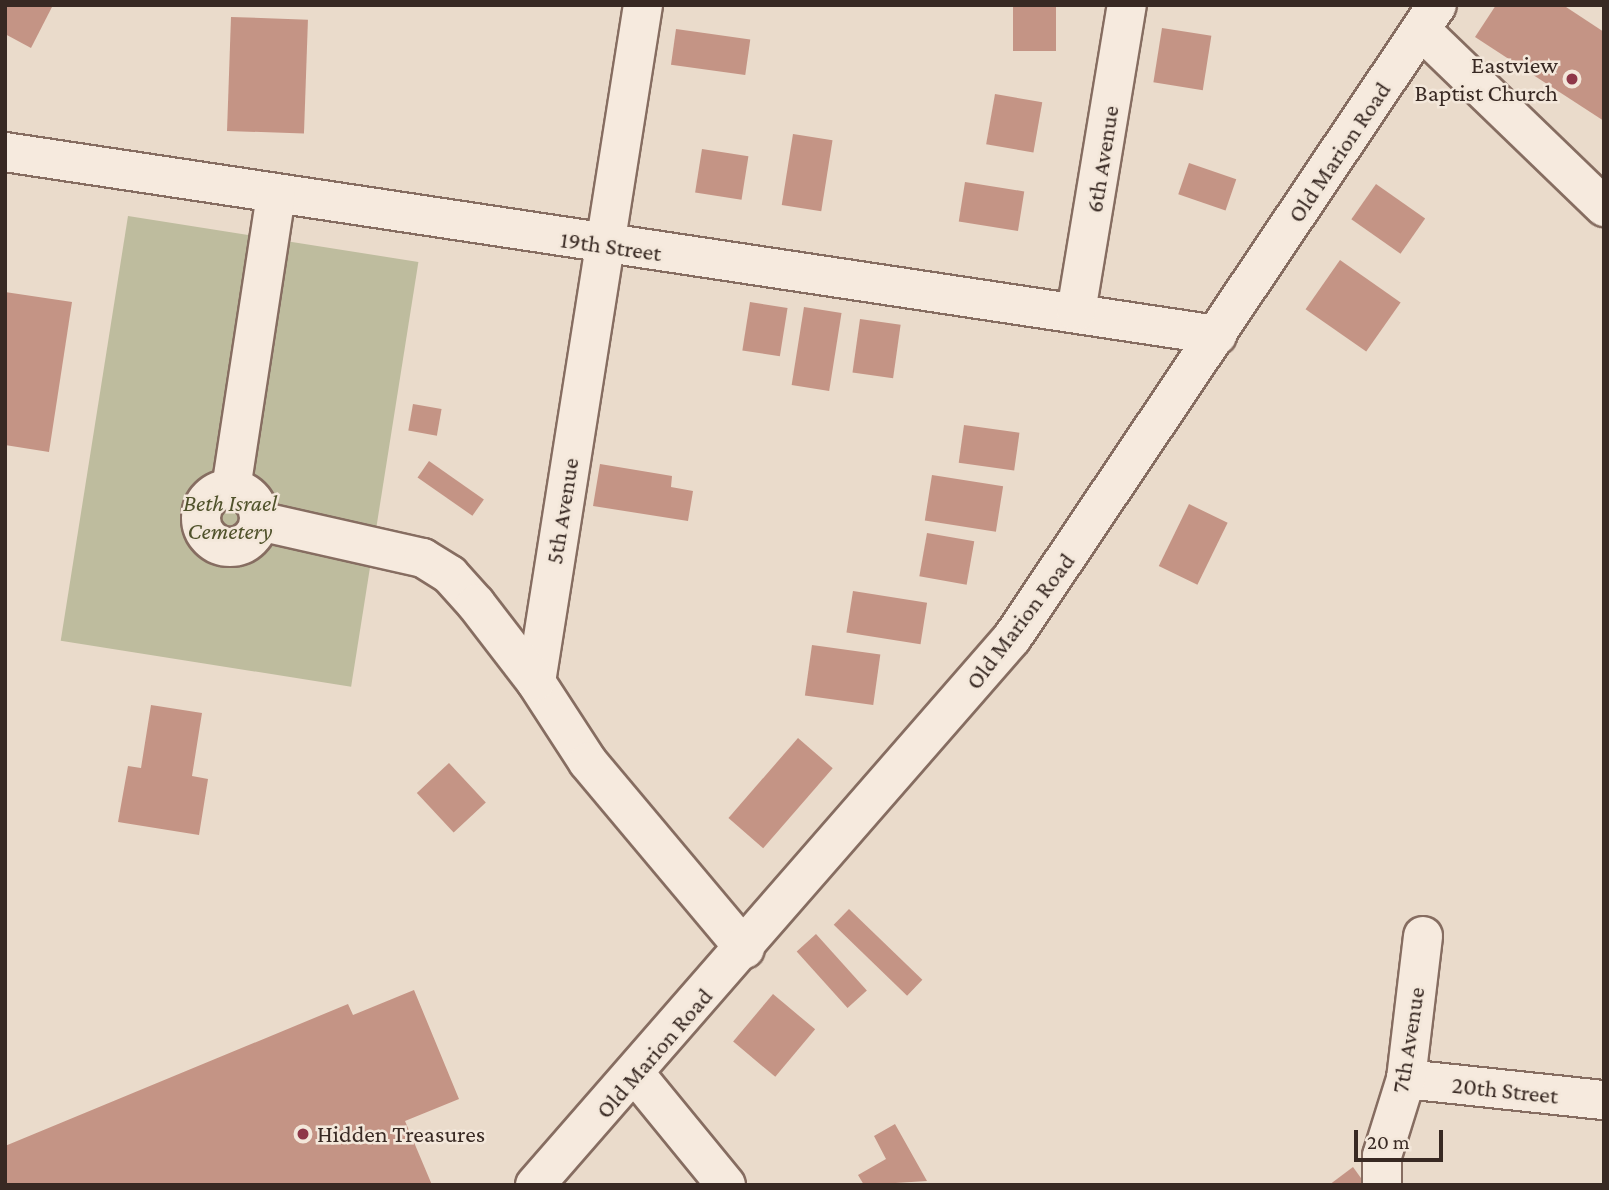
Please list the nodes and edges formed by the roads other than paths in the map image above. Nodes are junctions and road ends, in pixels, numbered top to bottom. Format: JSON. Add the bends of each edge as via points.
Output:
{"nodes":[{"id":1,"x":643,"y":5,"type":"edge"},
{"id":2,"x":1127,"y":5,"type":"edge"},
{"id":3,"x":1429,"y":18,"type":"edge"},
{"id":4,"x":5,"y":152,"type":"edge"},
{"id":5,"x":276,"y":195,"type":"junction"},
{"id":6,"x":1604,"y":207,"type":"edge"},
{"id":7,"x":603,"y":245,"type":"junction"},
{"id":8,"x":1076,"y":312,"type":"junction"},
{"id":9,"x":1217,"y":335,"type":"junction"},
{"id":10,"x":231,"y":489,"type":"junction"},
{"id":11,"x":259,"y":521,"type":"junction"},
{"id":12,"x":536,"y":682,"type":"junction"},
{"id":13,"x":1423,"y":936,"type":"dead end"},
{"id":14,"x":746,"y":949,"type":"junction"},
{"id":15,"x":636,"y":1075,"type":"junction"},
{"id":16,"x":1406,"y":1079,"type":"junction"},
{"id":17,"x":1604,"y":1100,"type":"edge"},
{"id":18,"x":535,"y":1185,"type":"edge"},
{"id":19,"x":726,"y":1185,"type":"edge"},
{"id":20,"x":1382,"y":1185,"type":"edge"}],
"edges":[{"from":1,"to":7,"type":"street","name":"5th Avenue"},
{"from":2,"to":8,"type":"street","name":"6th Avenue"},
{"from":3,"to":6,"type":"street"},
{"from":3,"to":9,"type":"street","name":"Old Marion Road"},
{"from":4,"to":5,"type":"street","name":"19th Street"},
{"from":5,"to":7,"type":"street","name":"19th Street"},
{"from":5,"to":10,"type":"street"},
{"from":7,"to":8,"type":"street","name":"19th Street"},
{"from":7,"to":12,"type":"street","name":"5th Avenue"},
{"from":8,"to":9,"type":"street","name":"19th Street"},
{"from":9,"to":14,"type":"street","name":"Old Marion Road","via":[[1012,638]]},
{"from":10,"to":11,"type":"street","via":[[248,495]]},
{"from":10,"to":11,"type":"street","via":[[213,494],[202,510],[208,537],[234,547],[251,538]]},
{"from":11,"to":12,"type":"street","via":[[423,558],[450,575]]},
{"from":12,"to":14,"type":"street","via":[[588,762]]},
{"from":13,"to":16,"type":"street","name":"7th Avenue"},
{"from":14,"to":15,"type":"street","name":"Old Marion Road"},
{"from":15,"to":18,"type":"street","name":"Old Marion Road"},
{"from":15,"to":19,"type":"street"},
{"from":16,"to":17,"type":"street","name":"20th Street"},
{"from":16,"to":20,"type":"street","name":"7th Avenue","via":[[1382,1156]]}]}
